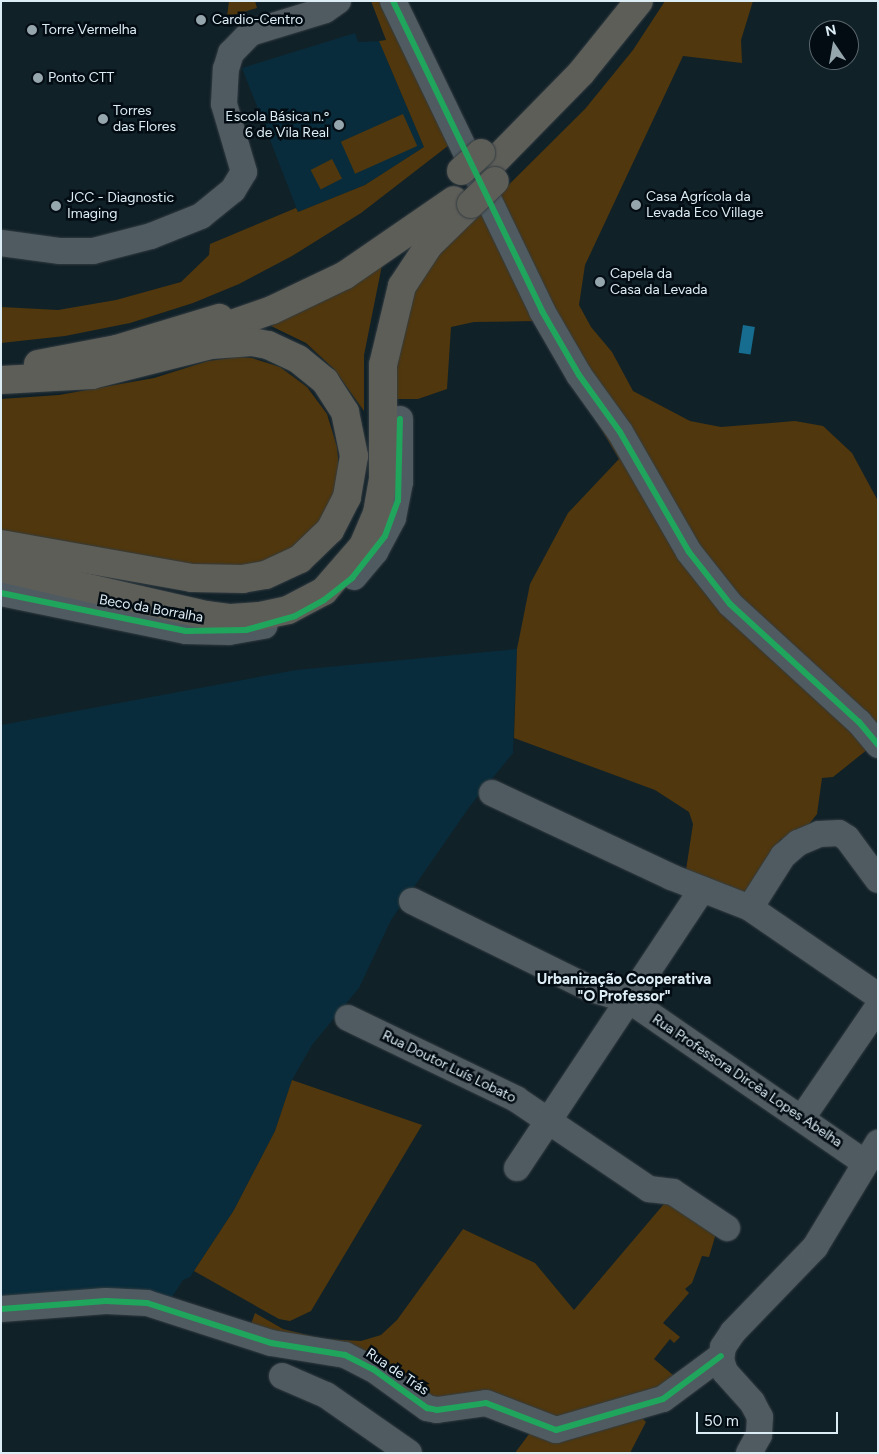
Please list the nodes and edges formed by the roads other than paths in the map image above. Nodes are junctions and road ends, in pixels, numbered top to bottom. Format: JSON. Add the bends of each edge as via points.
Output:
{"nodes":[{"id":1,"x":338,"y":1,"type":"edge"},
{"id":2,"x":393,"y":1,"type":"edge"},
{"id":3,"x":618,"y":1,"type":"edge"},
{"id":4,"x":639,"y":1,"type":"edge"},
{"id":5,"x":488,"y":167,"type":"junction"},
{"id":6,"x":466,"y":188,"type":"junction"},
{"id":7,"x":1,"y":243,"type":"edge"},
{"id":8,"x":1,"y":367,"type":"edge"},
{"id":9,"x":1,"y":376,"type":"edge"},
{"id":10,"x":1,"y":380,"type":"edge"},
{"id":11,"x":400,"y":419,"type":"dead end"},
{"id":12,"x":1,"y":544,"type":"edge"},
{"id":13,"x":1,"y":568,"type":"edge"},
{"id":14,"x":1,"y":593,"type":"edge"},
{"id":15,"x":878,"y":745,"type":"edge"},
{"id":16,"x":492,"y":793,"type":"dead end"},
{"id":17,"x":878,"y":880,"type":"edge"},
{"id":18,"x":702,"y":890,"type":"junction"},
{"id":19,"x":412,"y":900,"type":"dead end"},
{"id":20,"x":750,"y":908,"type":"junction"},
{"id":21,"x":878,"y":996,"type":"edge"},
{"id":22,"x":629,"y":1000,"type":"junction"},
{"id":23,"x":878,"y":1007,"type":"edge"},
{"id":24,"x":348,"y":1018,"type":"dead end"},
{"id":25,"x":802,"y":1118,"type":"junction"},
{"id":26,"x":547,"y":1121,"type":"junction"},
{"id":27,"x":871,"y":1152,"type":"edge"},
{"id":28,"x":517,"y":1168,"type":"dead end"},
{"id":29,"x":727,"y":1228,"type":"dead end"},
{"id":30,"x":1,"y":1309,"type":"edge"},
{"id":31,"x":721,"y":1356,"type":"junction"},
{"id":32,"x":282,"y":1376,"type":"dead end"},
{"id":33,"x":409,"y":1453,"type":"edge"},
{"id":34,"x":748,"y":1453,"type":"edge"}],
"edges":[{"from":1,"to":7,"type":"street","via":[[325,10],[250,33],[232,53],[227,65],[224,104],[244,172],[233,190],[201,216],[160,233],[93,251],[60,252]]},
{"from":2,"to":15,"type":"street","via":[[542,311],[579,375],[620,432],[689,552],[730,604],[859,722]]},
{"from":3,"to":5,"type":"highway","via":[[550,82]]},
{"from":4,"to":5,"type":"highway","via":[[581,73],[555,117]]},
{"from":5,"to":6,"type":"highway","bridge":true},
{"from":6,"to":8,"type":"highway","via":[[427,200],[357,249],[237,311],[117,349]]},
{"from":6,"to":9,"type":"highway","via":[[382,252],[345,275],[272,310],[120,359],[69,369]]},
{"from":6,"to":13,"type":"highway","via":[[402,286],[383,365],[383,478],[377,513],[363,546],[324,591],[288,610],[232,618],[206,615]]},
{"from":10,"to":12,"type":"highway","via":[[92,375],[221,344],[252,342],[268,345],[298,359],[325,381],[345,412],[354,456],[347,497],[330,530],[300,559],[265,575],[243,579],[192,578]]},
{"from":11,"to":14,"type":"street","name":"Beco da Borralha","via":[[399,495],[385,536],[352,578],[324,600],[295,616],[246,630],[186,630]]},
{"from":16,"to":18,"type":"street"},
{"from":17,"to":20,"type":"street","via":[[847,838],[839,833],[819,834],[786,852]]},
{"from":18,"to":20,"type":"street"},
{"from":18,"to":22,"type":"street"},
{"from":19,"to":22,"type":"street","via":[[597,992]]},
{"from":20,"to":21,"type":"street"},
{"from":22,"to":25,"type":"street","name":"Rua Professora Dircêa Lopes Abelha"},
{"from":22,"to":26,"type":"street"},
{"from":23,"to":25,"type":"street"},
{"from":24,"to":26,"type":"street","name":"Rua Doutor Luís Lobato","via":[[504,1093]]},
{"from":25,"to":27,"type":"street","name":"Rua Professora Dircêa Lopes Abelha"},
{"from":26,"to":28,"type":"street"},
{"from":26,"to":29,"type":"street","name":"Rua Doutor Luís Lobato","via":[[650,1189],[673,1192]]},
{"from":27,"to":31,"type":"street","via":[[815,1247],[728,1336]]},
{"from":30,"to":31,"type":"street","name":"Rua de Trás","via":[[70,1303],[148,1303],[271,1343],[345,1355],[373,1369],[427,1408],[486,1403],[556,1430],[663,1399]]},
{"from":31,"to":34,"type":"street","via":[[728,1376],[752,1402],[760,1417],[759,1435]]},
{"from":32,"to":33,"type":"street","via":[[326,1395]]}]}
